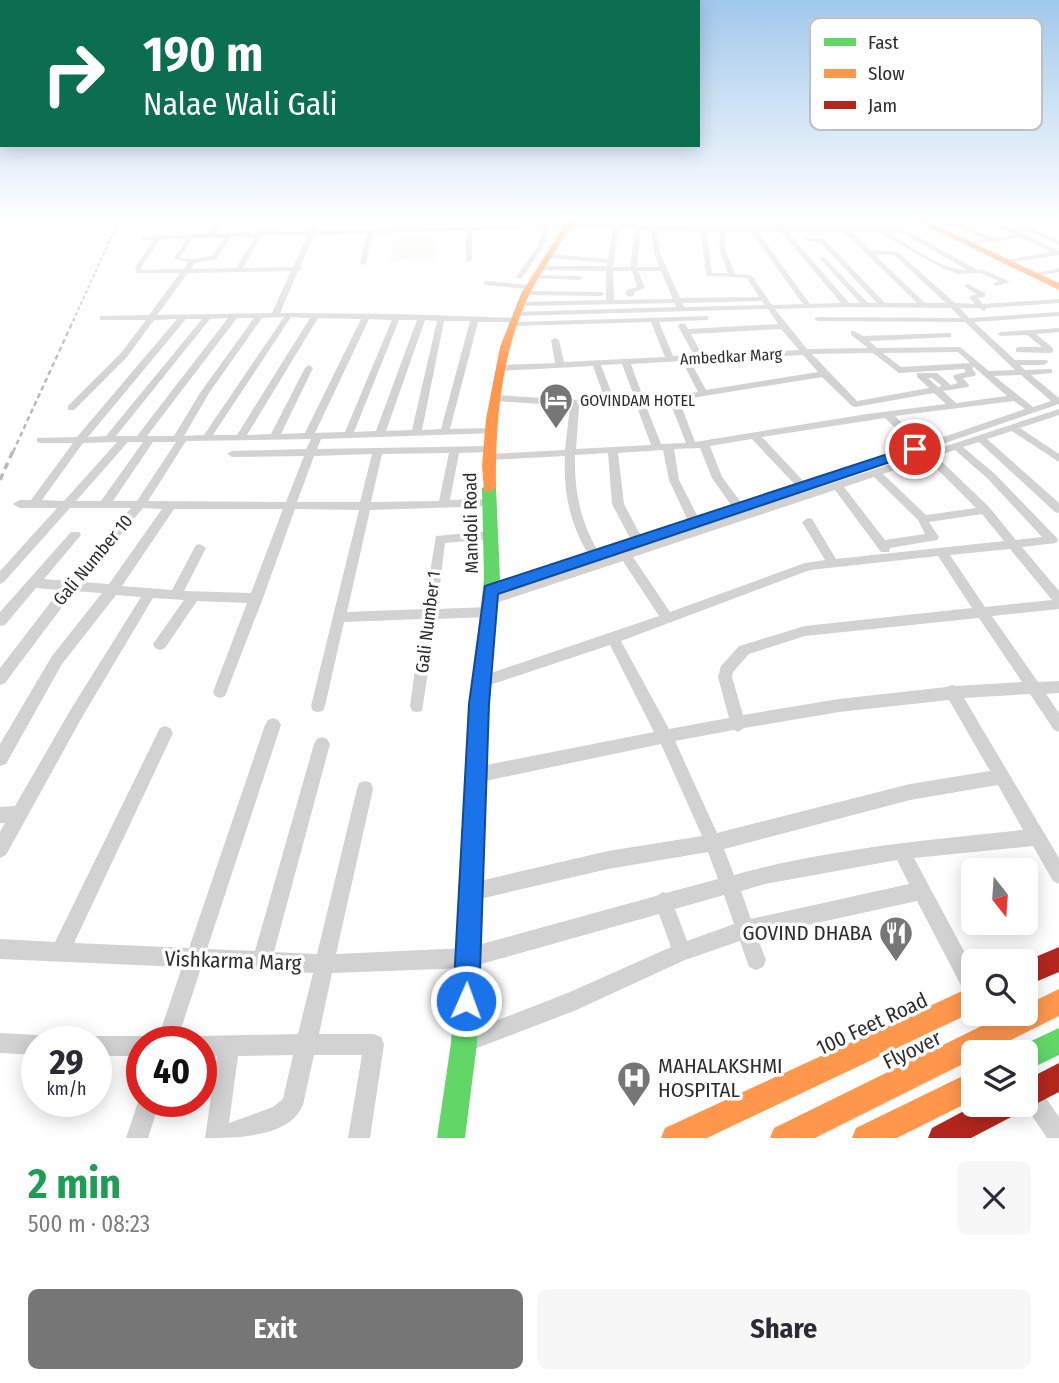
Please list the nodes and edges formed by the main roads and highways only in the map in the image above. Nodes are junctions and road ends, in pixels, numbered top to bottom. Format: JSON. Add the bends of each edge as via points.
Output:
{"nodes":[{"id":1,"x":539,"y":271,"type":"edge"},
{"id":2,"x":1026,"y":271,"type":"edge"},
{"id":3,"x":1030,"y":271,"type":"edge"},
{"id":4,"x":1059,"y":286,"type":"edge"},
{"id":5,"x":1059,"y":959,"type":"edge"},
{"id":6,"x":1038,"y":969,"type":"edge"},
{"id":7,"x":1059,"y":1002,"type":"edge"},
{"id":8,"x":961,"y":1005,"type":"edge"},
{"id":9,"x":1059,"y":1041,"type":"edge"},
{"id":10,"x":1038,"y":1052,"type":"edge"},
{"id":11,"x":1059,"y":1077,"type":"edge"},
{"id":12,"x":1038,"y":1089,"type":"edge"},
{"id":13,"x":961,"y":1090,"type":"edge"},
{"id":14,"x":982,"y":1117,"type":"edge"},
{"id":15,"x":451,"y":1138,"type":"edge"},
{"id":16,"x":675,"y":1138,"type":"edge"},
{"id":17,"x":784,"y":1138,"type":"edge"},
{"id":18,"x":866,"y":1138,"type":"edge"},
{"id":19,"x":942,"y":1138,"type":"edge"}],
"edges":[{"from":1,"to":15,"type":"main road","name":"Mandoli Road","via":[[526,292],[501,369],[492,431],[490,601],[481,682],[464,1043]]},
{"from":2,"to":4,"type":"main road"},
{"from":3,"to":4,"type":"main road"},
{"from":5,"to":6,"type":"main road"},
{"from":7,"to":17,"type":"main road","name":"Flyover"},
{"from":8,"to":16,"type":"main road","name":"100 Feet Road"},
{"from":9,"to":10,"type":"main road"},
{"from":11,"to":12,"type":"main road"},
{"from":13,"to":18,"type":"main road"},
{"from":14,"to":19,"type":"main road"}]}
